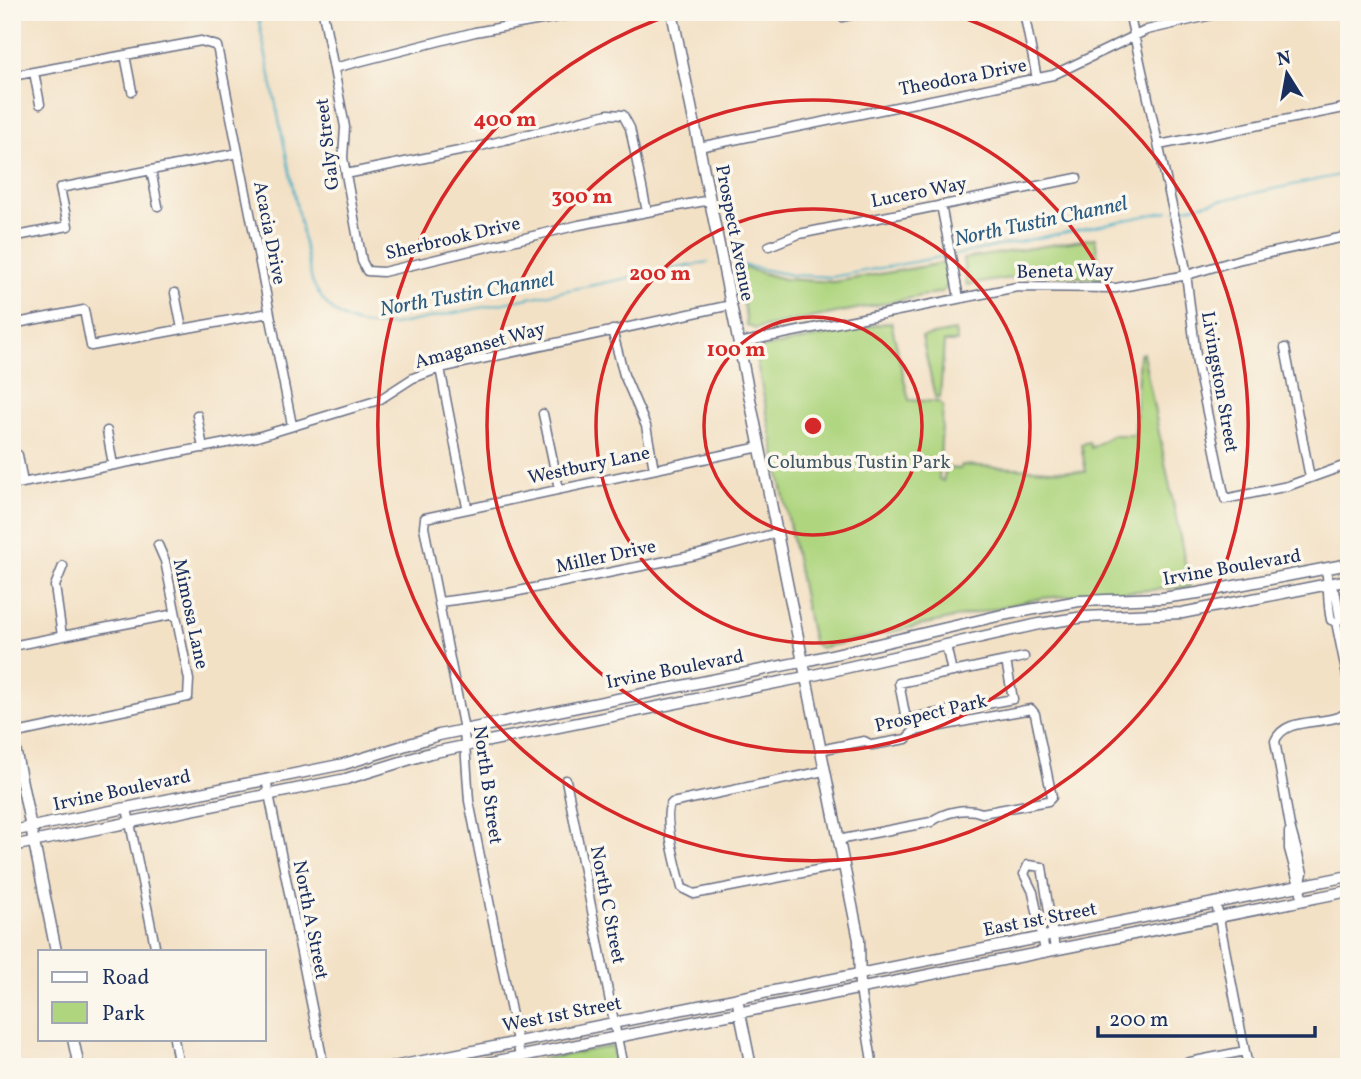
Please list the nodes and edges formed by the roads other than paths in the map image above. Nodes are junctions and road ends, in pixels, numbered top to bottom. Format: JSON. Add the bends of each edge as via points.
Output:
{"nodes":[{"id":1,"x":323,"y":12,"type":"edge"},
{"id":2,"x":586,"y":12,"type":"edge"},
{"id":3,"x":671,"y":12,"type":"edge"},
{"id":4,"x":865,"y":12,"type":"edge"},
{"id":5,"x":1024,"y":12,"type":"edge"},
{"id":6,"x":1129,"y":12,"type":"edge"},
{"id":7,"x":1225,"y":12,"type":"edge"},
{"id":8,"x":843,"y":17,"type":"dead end"},
{"id":9,"x":1133,"y":36,"type":"junction"},
{"id":10,"x":125,"y":55,"type":"junction"},
{"id":11,"x":334,"y":68,"type":"junction"},
{"id":12,"x":34,"y":72,"type":"junction"},
{"id":13,"x":12,"y":76,"type":"edge"},
{"id":14,"x":1037,"y":79,"type":"junction"},
{"id":15,"x":132,"y":91,"type":"dead end"},
{"id":16,"x":40,"y":104,"type":"dead end"},
{"id":17,"x":1349,"y":107,"type":"edge"},
{"id":18,"x":1159,"y":145,"type":"junction"},
{"id":19,"x":699,"y":147,"type":"junction"},
{"id":20,"x":238,"y":153,"type":"junction"},
{"id":21,"x":150,"y":170,"type":"junction"},
{"id":22,"x":346,"y":174,"type":"junction"},
{"id":23,"x":1077,"y":178,"type":"dead end"},
{"id":24,"x":710,"y":200,"type":"junction"},
{"id":25,"x":941,"y":205,"type":"junction"},
{"id":26,"x":158,"y":206,"type":"dead end"},
{"id":27,"x":647,"y":212,"type":"junction"},
{"id":28,"x":1349,"y":236,"type":"edge"},
{"id":29,"x":12,"y":237,"type":"edge"},
{"id":30,"x":769,"y":246,"type":"dead end"},
{"id":31,"x":367,"y":271,"type":"joint"},
{"id":32,"x":1187,"y":275,"type":"junction"},
{"id":33,"x":176,"y":293,"type":"dead end"},
{"id":34,"x":960,"y":298,"type":"junction"},
{"id":35,"x":731,"y":305,"type":"junction"},
{"id":36,"x":269,"y":313,"type":"junction"},
{"id":37,"x":12,"y":324,"type":"edge"},
{"id":38,"x":183,"y":329,"type":"junction"},
{"id":39,"x":612,"y":330,"type":"junction"},
{"id":40,"x":739,"y":343,"type":"junction"},
{"id":41,"x":1285,"y":348,"type":"dead end"},
{"id":42,"x":440,"y":368,"type":"junction"},
{"id":43,"x":543,"y":414,"type":"dead end"},
{"id":44,"x":197,"y":415,"type":"dead end"},
{"id":45,"x":292,"y":425,"type":"junction"},
{"id":46,"x":107,"y":431,"type":"dead end"},
{"id":47,"x":760,"y":447,"type":"junction"},
{"id":48,"x":203,"y":448,"type":"junction"},
{"id":49,"x":18,"y":455,"type":"dead end"},
{"id":50,"x":1349,"y":464,"type":"edge"},
{"id":51,"x":113,"y":466,"type":"junction"},
{"id":52,"x":654,"y":469,"type":"junction"},
{"id":53,"x":1310,"y":478,"type":"junction"},
{"id":54,"x":23,"y":483,"type":"junction"},
{"id":55,"x":12,"y":485,"type":"edge"},
{"id":56,"x":559,"y":488,"type":"junction"},
{"id":57,"x":467,"y":507,"type":"junction"},
{"id":58,"x":425,"y":518,"type":"joint"},
{"id":59,"x":777,"y":533,"type":"junction"},
{"id":60,"x":158,"y":545,"type":"dead end"},
{"id":61,"x":1349,"y":564,"type":"edge"},
{"id":62,"x":63,"y":566,"type":"dead end"},
{"id":63,"x":1326,"y":568,"type":"junction"},
{"id":64,"x":1288,"y":576,"type":"junction"},
{"id":65,"x":1349,"y":580,"type":"edge"},
{"id":66,"x":1329,"y":584,"type":"junction"},
{"id":67,"x":1225,"y":589,"type":"junction"},
{"id":68,"x":1259,"y":598,"type":"junction"},
{"id":69,"x":439,"y":602,"type":"junction"},
{"id":70,"x":1047,"y":607,"type":"junction"},
{"id":71,"x":1210,"y":607,"type":"junction"},
{"id":72,"x":175,"y":614,"type":"junction"},
{"id":73,"x":963,"y":625,"type":"junction"},
{"id":74,"x":1028,"y":627,"type":"junction"},
{"id":75,"x":62,"y":636,"type":"junction"},
{"id":76,"x":946,"y":645,"type":"junction"},
{"id":77,"x":12,"y":646,"type":"edge"},
{"id":78,"x":1024,"y":657,"type":"dead end"},
{"id":79,"x":1006,"y":661,"type":"junction"},
{"id":80,"x":802,"y":662,"type":"junction"},
{"id":81,"x":952,"y":672,"type":"junction"},
{"id":82,"x":804,"y":677,"type":"junction"},
{"id":83,"x":1349,"y":686,"type":"edge"},
{"id":84,"x":595,"y":704,"type":"junction"},
{"id":85,"x":1349,"y":711,"type":"edge"},
{"id":86,"x":598,"y":718,"type":"junction"},
{"id":87,"x":464,"y":730,"type":"junction"},
{"id":88,"x":12,"y":734,"type":"edge"},
{"id":89,"x":466,"y":745,"type":"junction"},
{"id":90,"x":820,"y":750,"type":"junction"},
{"id":91,"x":824,"y":771,"type":"junction"},
{"id":92,"x":266,"y":779,"type":"junction"},
{"id":93,"x":566,"y":780,"type":"dead end"},
{"id":94,"x":269,"y":795,"type":"junction"},
{"id":95,"x":128,"y":808,"type":"junction"},
{"id":96,"x":130,"y":823,"type":"junction"},
{"id":97,"x":31,"y":827,"type":"junction"},
{"id":98,"x":12,"y":831,"type":"edge"},
{"id":99,"x":838,"y":840,"type":"junction"},
{"id":100,"x":34,"y":842,"type":"junction"},
{"id":101,"x":12,"y":846,"type":"edge"},
{"id":102,"x":843,"y":865,"type":"junction"},
{"id":103,"x":1349,"y":876,"type":"edge"},
{"id":104,"x":1300,"y":886,"type":"junction"},
{"id":105,"x":1349,"y":891,"type":"edge"},
{"id":106,"x":1303,"y":900,"type":"junction"},
{"id":107,"x":1216,"y":902,"type":"junction"},
{"id":108,"x":1219,"y":917,"type":"junction"},
{"id":109,"x":1047,"y":936,"type":"junction"},
{"id":110,"x":56,"y":950,"type":"edge"},
{"id":111,"x":156,"y":950,"type":"edge"},
{"id":112,"x":1050,"y":950,"type":"junction"},
{"id":113,"x":860,"y":973,"type":"junction"},
{"id":114,"x":860,"y":989,"type":"junction"},
{"id":115,"x":737,"y":998,"type":"junction"},
{"id":116,"x":740,"y":1012,"type":"junction"},
{"id":117,"x":614,"y":1023,"type":"junction"},
{"id":118,"x":617,"y":1037,"type":"junction"},
{"id":119,"x":73,"y":1040,"type":"edge"},
{"id":120,"x":174,"y":1040,"type":"edge"},
{"id":121,"x":517,"y":1042,"type":"junction"},
{"id":122,"x":1245,"y":1051,"type":"junction"},
{"id":123,"x":519,"y":1061,"type":"edge"},
{"id":124,"x":79,"y":1067,"type":"edge"},
{"id":125,"x":179,"y":1067,"type":"edge"},
{"id":126,"x":324,"y":1067,"type":"edge"},
{"id":127,"x":393,"y":1067,"type":"edge"},
{"id":128,"x":467,"y":1067,"type":"edge"},
{"id":129,"x":623,"y":1067,"type":"edge"},
{"id":130,"x":751,"y":1067,"type":"edge"},
{"id":131,"x":873,"y":1067,"type":"edge"},
{"id":132,"x":1165,"y":1067,"type":"edge"},
{"id":133,"x":1248,"y":1067,"type":"edge"}],
"edges":[{"from":1,"to":11,"type":"street","name":"Galy Street"},
{"from":2,"to":11,"type":"street","via":[[475,32]]},
{"from":3,"to":19,"type":"main road","name":"Prospect Avenue"},
{"from":4,"to":8,"type":"street"},
{"from":5,"to":14,"type":"street"},
{"from":6,"to":9,"type":"street"},
{"from":7,"to":9,"type":"street","name":"Theodora Drive"},
{"from":9,"to":14,"type":"street","name":"Theodora Drive","via":[[1069,69]]},
{"from":9,"to":18,"type":"street"},
{"from":10,"to":12,"type":"street"},
{"from":10,"to":15,"type":"street"},
{"from":10,"to":20,"type":"street","name":"Acacia Drive","via":[[201,41],[217,46]]},
{"from":11,"to":22,"type":"street","name":"Galy Street","via":[[345,127]]},
{"from":12,"to":13,"type":"street"},
{"from":12,"to":16,"type":"street"},
{"from":14,"to":19,"type":"street","name":"Theodora Drive"},
{"from":17,"to":18,"type":"street"},
{"from":18,"to":32,"type":"street","name":"Livingston Street"},
{"from":19,"to":24,"type":"main road","name":"Prospect Avenue"},
{"from":20,"to":21,"type":"street"},
{"from":20,"to":36,"type":"street","name":"Acacia Drive"},
{"from":21,"to":26,"type":"street"},
{"from":21,"to":29,"type":"street","via":[[60,188],[68,226]]},
{"from":22,"to":27,"type":"street","via":[[608,114],[623,116],[630,128]]},
{"from":22,"to":31,"type":"street","name":"Galy Street"},
{"from":23,"to":25,"type":"street","name":"Lucero Way"},
{"from":24,"to":27,"type":"street","name":"Sherbrook Drive"},
{"from":24,"to":35,"type":"main road","name":"Prospect Avenue"},
{"from":25,"to":30,"type":"street","name":"Lucero Way","via":[[799,234]]},
{"from":25,"to":34,"type":"street"},
{"from":27,"to":31,"type":"street","name":"Sherbrook Drive","via":[[383,272]]},
{"from":28,"to":32,"type":"street","name":"Beneta Way","via":[[1241,258]]},
{"from":32,"to":34,"type":"street","name":"Beneta Way","via":[[1116,288],[1017,287]]},
{"from":32,"to":53,"type":"street","name":"Livingston Street","via":[[1197,365],[1225,499]]},
{"from":33,"to":38,"type":"street"},
{"from":34,"to":40,"type":"street","name":"Beneta Way"},
{"from":35,"to":39,"type":"street","name":"Amaganset Way"},
{"from":35,"to":40,"type":"main road","name":"Prospect Avenue"},
{"from":36,"to":38,"type":"street"},
{"from":36,"to":45,"type":"street","name":"Acacia Drive"},
{"from":37,"to":38,"type":"street","via":[[84,310],[91,346]]},
{"from":39,"to":42,"type":"street","name":"Amaganset Way"},
{"from":39,"to":52,"type":"street","via":[[624,375],[646,426]]},
{"from":40,"to":47,"type":"main road","name":"Prospect Avenue"},
{"from":41,"to":53,"type":"street"},
{"from":42,"to":45,"type":"street","name":"Amaganset Way","via":[[413,378],[379,400]]},
{"from":42,"to":57,"type":"street"},
{"from":43,"to":56,"type":"street"},
{"from":44,"to":48,"type":"street"},
{"from":45,"to":48,"type":"street","name":"Amaganset Way"},
{"from":46,"to":51,"type":"street"},
{"from":47,"to":52,"type":"street","name":"Westbury Lane"},
{"from":47,"to":59,"type":"main road","name":"Prospect Avenue"},
{"from":48,"to":51,"type":"street","name":"Amaganset Way"},
{"from":49,"to":54,"type":"street"},
{"from":50,"to":53,"type":"street"},
{"from":51,"to":54,"type":"street","name":"Amaganset Way"},
{"from":52,"to":56,"type":"street","name":"Westbury Lane"},
{"from":54,"to":55,"type":"street","name":"Amaganset Way"},
{"from":56,"to":57,"type":"street","name":"Westbury Lane"},
{"from":57,"to":58,"type":"street","name":"Westbury Lane"},
{"from":58,"to":69,"type":"street","name":"North B Street"},
{"from":59,"to":69,"type":"street","name":"Miller Drive","via":[[536,588]]},
{"from":59,"to":80,"type":"main road","name":"Prospect Avenue"},
{"from":60,"to":72,"type":"street","name":"Mimosa Lane"},
{"from":61,"to":63,"type":"main road","name":"Irvine Boulevard"},
{"from":62,"to":75,"type":"street","via":[[55,586]]},
{"from":63,"to":64,"type":"main road","name":"Irvine Boulevard"},
{"from":63,"to":66,"type":"street"},
{"from":64,"to":67,"type":"main road","name":"Irvine Boulevard"},
{"from":64,"to":68,"type":"main road","via":[[1261,589]]},
{"from":65,"to":66,"type":"main road","name":"Irvine Boulevard"},
{"from":66,"to":68,"type":"main road","name":"Irvine Boulevard"},
{"from":66,"to":83,"type":"street","via":[[1336,595],[1340,619],[1336,622]]},
{"from":67,"to":70,"type":"main road","name":"Irvine Boulevard"},
{"from":67,"to":71,"type":"main road","via":[[1226,594]]},
{"from":68,"to":71,"type":"main road","name":"Irvine Boulevard"},
{"from":69,"to":87,"type":"street","name":"North B Street"},
{"from":70,"to":73,"type":"main road","name":"Irvine Boulevard"},
{"from":70,"to":74,"type":"main road","via":[[1031,616]]},
{"from":71,"to":74,"type":"main road","name":"Irvine Boulevard"},
{"from":72,"to":75,"type":"street"},
{"from":72,"to":88,"type":"street","name":"Mimosa Lane","via":[[190,690],[184,700]]},
{"from":73,"to":76,"type":"main road","via":[[947,635]]},
{"from":73,"to":80,"type":"main road","name":"Irvine Boulevard"},
{"from":74,"to":76,"type":"main road","name":"Irvine Boulevard"},
{"from":75,"to":77,"type":"street"},
{"from":76,"to":81,"type":"street"},
{"from":76,"to":82,"type":"main road","name":"Irvine Boulevard"},
{"from":78,"to":79,"type":"street"},
{"from":79,"to":81,"type":"street"},
{"from":79,"to":81,"type":"street","via":[[1013,699],[906,719],[899,683]]},
{"from":80,"to":82,"type":"main road","name":"Prospect Avenue"},
{"from":80,"to":84,"type":"main road","name":"Irvine Boulevard"},
{"from":82,"to":86,"type":"main road","name":"Irvine Boulevard"},
{"from":82,"to":90,"type":"main road","name":"Prospect Avenue"},
{"from":84,"to":86,"type":"main road"},
{"from":84,"to":87,"type":"main road","name":"Irvine Boulevard"},
{"from":85,"to":104,"type":"street","via":[[1287,728],[1277,737],[1290,826],[1303,873]]},
{"from":86,"to":89,"type":"main road","name":"Irvine Boulevard"},
{"from":87,"to":89,"type":"street","name":"North B Street"},
{"from":87,"to":92,"type":"main road","name":"Irvine Boulevard","via":[[344,764]]},
{"from":88,"to":97,"type":"main road"},
{"from":89,"to":94,"type":"main road","name":"Irvine Boulevard"},
{"from":89,"to":121,"type":"street","name":"North B Street","via":[[469,801]]},
{"from":90,"to":91,"type":"main road","name":"Prospect Avenue"},
{"from":90,"to":99,"type":"street","name":"Prospect Park","via":[[906,739],[914,731],[1031,709],[1050,784],[1052,797],[1048,801],[982,813],[972,809]]},
{"from":91,"to":99,"type":"main road","name":"Prospect Avenue"},
{"from":91,"to":102,"type":"street","via":[[672,803],[667,806],[674,850],[682,888],[694,894]]},
{"from":92,"to":94,"type":"street","name":"North A Street"},
{"from":92,"to":95,"type":"main road","name":"Irvine Boulevard"},
{"from":93,"to":117,"type":"street","name":"North C Street"},
{"from":94,"to":96,"type":"main road","name":"Irvine Boulevard"},
{"from":94,"to":126,"type":"street","name":"North A Street"},
{"from":95,"to":96,"type":"street"},
{"from":95,"to":97,"type":"main road","name":"Irvine Boulevard"},
{"from":96,"to":100,"type":"main road","name":"Irvine Boulevard"},
{"from":96,"to":111,"type":"street"},
{"from":97,"to":98,"type":"main road","name":"Irvine Boulevard"},
{"from":97,"to":100,"type":"main road"},
{"from":99,"to":102,"type":"main road","name":"Prospect Avenue"},
{"from":100,"to":101,"type":"main road","name":"Irvine Boulevard"},
{"from":100,"to":110,"type":"main road"},
{"from":102,"to":113,"type":"main road","name":"Prospect Avenue","via":[[859,940]]},
{"from":103,"to":104,"type":"main road","name":"East 1st Street"},
{"from":104,"to":106,"type":"street"},
{"from":104,"to":107,"type":"main road","name":"East 1st Street"},
{"from":105,"to":106,"type":"main road","name":"East 1st Street"},
{"from":106,"to":108,"type":"main road","name":"East 1st Street"},
{"from":107,"to":108,"type":"street"},
{"from":107,"to":109,"type":"main road","name":"East 1st Street"},
{"from":108,"to":112,"type":"main road","name":"East 1st Street"},
{"from":108,"to":122,"type":"street"},
{"from":109,"to":109,"type":"street","via":[[1042,867],[1033,864],[1023,870]]},
{"from":109,"to":112,"type":"street"},
{"from":109,"to":113,"type":"main road","name":"East 1st Street"},
{"from":112,"to":114,"type":"main road","name":"East 1st Street"},
{"from":113,"to":114,"type":"main road","name":"Prospect Avenue"},
{"from":113,"to":115,"type":"main road","name":"East 1st Street"},
{"from":114,"to":116,"type":"main road","name":"East 1st Street"},
{"from":114,"to":131,"type":"street"},
{"from":115,"to":116,"type":"main road"},
{"from":115,"to":117,"type":"main road","name":"West 1st Street"},
{"from":116,"to":118,"type":"main road","name":"West 1st Street"},
{"from":116,"to":130,"type":"main road"},
{"from":117,"to":118,"type":"street","name":"North C Street"},
{"from":117,"to":121,"type":"main road","name":"West 1st Street"},
{"from":118,"to":123,"type":"main road","name":"West 1st Street"},
{"from":118,"to":129,"type":"street","name":"North C Street"},
{"from":119,"to":124,"type":"main road"},
{"from":120,"to":125,"type":"street"},
{"from":121,"to":123,"type":"street","name":"North B Street"},
{"from":121,"to":127,"type":"main road","name":"West 1st Street"},
{"from":122,"to":132,"type":"street"},
{"from":122,"to":133,"type":"street"},
{"from":123,"to":128,"type":"main road","name":"West 1st Street"}]}
